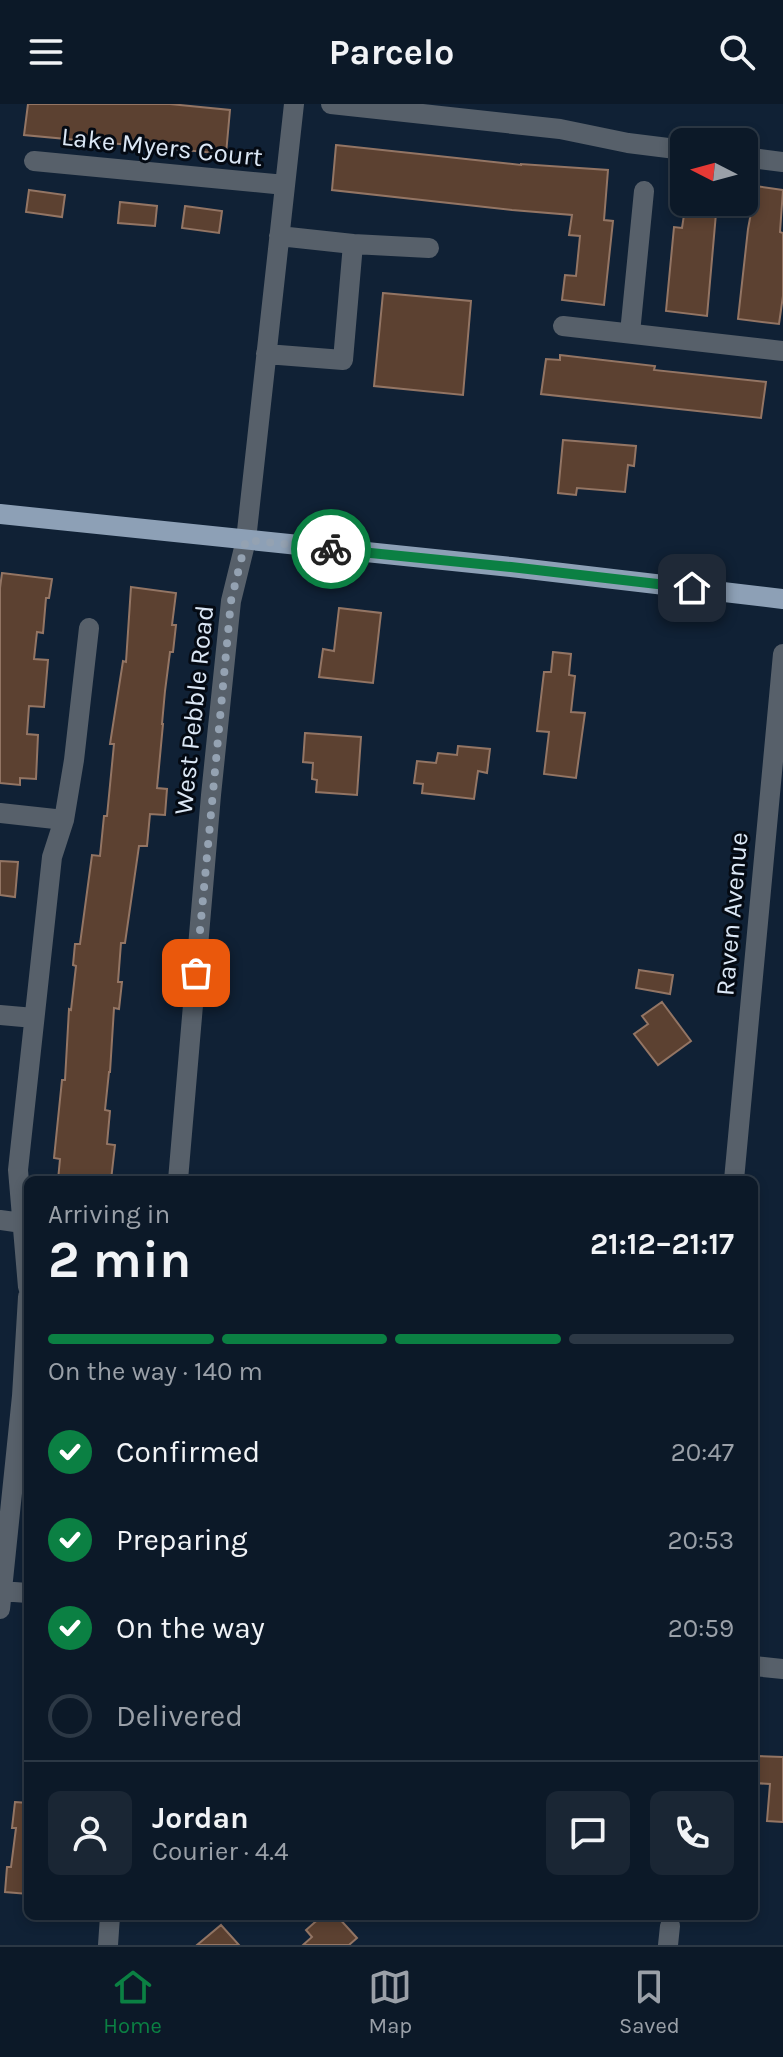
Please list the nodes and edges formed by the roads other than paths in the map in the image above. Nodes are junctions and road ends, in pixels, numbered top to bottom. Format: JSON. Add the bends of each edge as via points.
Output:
{"nodes":[{"id":1,"x":294,"y":104,"type":"edge"},
{"id":2,"x":331,"y":104,"type":"edge"},
{"id":3,"x":670,"y":148,"type":"edge"},
{"id":4,"x":758,"y":159,"type":"edge"},
{"id":5,"x":34,"y":161,"type":"dead end"},
{"id":6,"x":783,"y":162,"type":"edge"},
{"id":7,"x":285,"y":185,"type":"junction"},
{"id":8,"x":644,"y":191,"type":"dead end"},
{"id":9,"x":279,"y":236,"type":"junction"},
{"id":10,"x":353,"y":244,"type":"junction"},
{"id":11,"x":429,"y":248,"type":"dead end"},
{"id":12,"x":563,"y":326,"type":"dead end"},
{"id":13,"x":630,"y":333,"type":"junction"},
{"id":14,"x":783,"y":351,"type":"edge"},
{"id":15,"x":266,"y":354,"type":"junction"},
{"id":16,"x":0,"y":514,"type":"edge"},
{"id":17,"x":246,"y":540,"type":"junction"},
{"id":18,"x":783,"y":599,"type":"edge"},
{"id":19,"x":89,"y":628,"type":"dead end"},
{"id":20,"x":783,"y":654,"type":"edge"},
{"id":21,"x":0,"y":813,"type":"edge"},
{"id":22,"x":64,"y":820,"type":"junction"},
{"id":23,"x":0,"y":1015,"type":"edge"},
{"id":24,"x":34,"y":1018,"type":"junction"},
{"id":25,"x":178,"y":1176,"type":"edge"},
{"id":26,"x":734,"y":1176,"type":"edge"},
{"id":27,"x":0,"y":1220,"type":"edge"},
{"id":28,"x":22,"y":1223,"type":"junction"},
{"id":29,"x":24,"y":1244,"type":"edge"},
{"id":30,"x":24,"y":1363,"type":"edge"},
{"id":31,"x":24,"y":1594,"type":"edge"},
{"id":32,"x":1,"y":1597,"type":"edge"},
{"id":33,"x":758,"y":1666,"type":"edge"},
{"id":34,"x":783,"y":1669,"type":"edge"},
{"id":35,"x":110,"y":1920,"type":"edge"},
{"id":36,"x":108,"y":1945,"type":"edge"}],
"edges":[{"from":1,"to":7,"type":"street","name":"West Pebble Road"},
{"from":2,"to":3,"type":"street","via":[[560,129]]},
{"from":4,"to":6,"type":"street"},
{"from":5,"to":7,"type":"street","name":"Lake Myers Court"},
{"from":7,"to":9,"type":"street","name":"West Pebble Road"},
{"from":8,"to":13,"type":"street"},
{"from":9,"to":10,"type":"street"},
{"from":9,"to":15,"type":"street","name":"West Pebble Road"},
{"from":10,"to":11,"type":"street"},
{"from":10,"to":15,"type":"street","via":[[343,360]]},
{"from":12,"to":13,"type":"street"},
{"from":13,"to":14,"type":"street"},
{"from":15,"to":17,"type":"street","name":"West Pebble Road"},
{"from":16,"to":17,"type":"main road"},
{"from":17,"to":18,"type":"main road"},
{"from":17,"to":25,"type":"street","name":"West Pebble Road","via":[[231,601]]},
{"from":19,"to":22,"type":"street"},
{"from":20,"to":26,"type":"street","name":"Raven Avenue"},
{"from":21,"to":22,"type":"street"},
{"from":22,"to":24,"type":"street","via":[[52,857]]},
{"from":23,"to":24,"type":"street"},
{"from":24,"to":28,"type":"street","via":[[18,1170]]},
{"from":27,"to":28,"type":"street"},
{"from":28,"to":29,"type":"street"},
{"from":30,"to":32,"type":"street"},
{"from":31,"to":32,"type":"street"},
{"from":33,"to":34,"type":"street"},
{"from":35,"to":36,"type":"street"}]}
